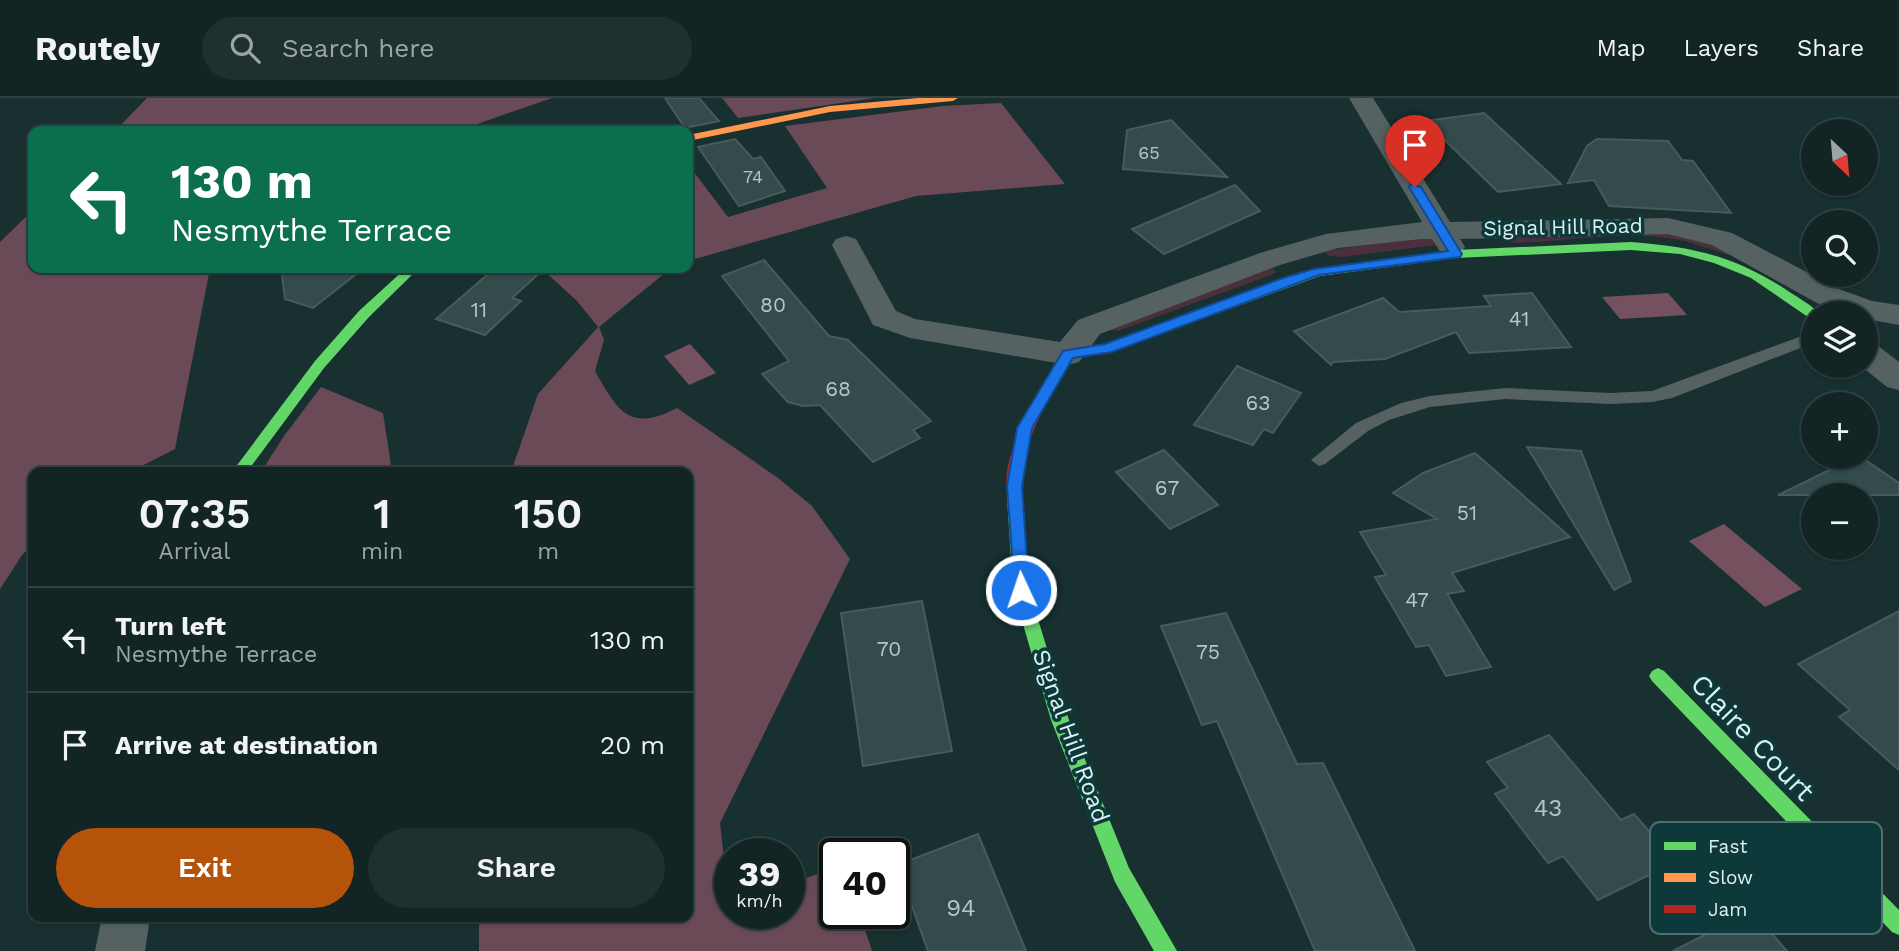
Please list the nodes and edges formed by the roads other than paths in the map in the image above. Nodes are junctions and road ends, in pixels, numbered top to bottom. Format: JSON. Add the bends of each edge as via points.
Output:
{"nodes":[{"id":1,"x":953,"y":98,"type":"edge"},
{"id":2,"x":1361,"y":98,"type":"edge"},
{"id":3,"x":693,"y":137,"type":"edge"},
{"id":4,"x":1449,"y":242,"type":"junction"},
{"id":5,"x":846,"y":245,"type":"dead end"},
{"id":6,"x":1292,"y":252,"type":"junction"},
{"id":7,"x":406,"y":273,"type":"edge"},
{"id":8,"x":1313,"y":273,"type":"junction"},
{"id":9,"x":1796,"y":289,"type":"junction"},
{"id":10,"x":1804,"y":301,"type":"edge"},
{"id":11,"x":1899,"y":315,"type":"edge"},
{"id":12,"x":1801,"y":342,"type":"edge"},
{"id":13,"x":1068,"y":354,"type":"junction"},
{"id":14,"x":1878,"y":362,"type":"edge"},
{"id":15,"x":1899,"y":379,"type":"edge"},
{"id":16,"x":1320,"y":460,"type":"dead end"},
{"id":17,"x":243,"y":467,"type":"edge"},
{"id":18,"x":1658,"y":676,"type":"dead end"},
{"id":19,"x":1799,"y":822,"type":"edge"},
{"id":20,"x":1882,"y":907,"type":"edge"},
{"id":21,"x":125,"y":922,"type":"edge"},
{"id":22,"x":1899,"y":925,"type":"edge"},
{"id":23,"x":120,"y":951,"type":"edge"},
{"id":24,"x":1166,"y":951,"type":"edge"}],
"edges":[{"from":1,"to":3,"type":"street","via":[[830,109]]},
{"from":2,"to":4,"type":"street"},
{"from":4,"to":6,"type":"street","name":"Signal Hill Road","via":[[1369,235]]},
{"from":4,"to":8,"type":"street","name":"Signal Hill Road"},
{"from":4,"to":9,"type":"street","name":"Signal Hill Road","via":[[1668,226],[1722,239]]},
{"from":5,"to":13,"type":"street","name":"Signal Hill Road","via":[[884,318],[910,328]]},
{"from":6,"to":8,"type":"street"},
{"from":6,"to":13,"type":"street","name":"Signal Hill Road","via":[[1089,327]]},
{"from":7,"to":17,"type":"street","via":[[360,315]]},
{"from":8,"to":13,"type":"street","name":"Signal Hill Road","via":[[1107,349]]},
{"from":9,"to":10,"type":"street"},
{"from":9,"to":11,"type":"street","name":"Signal Hill Road"},
{"from":12,"to":16,"type":"lane","via":[[1644,399],[1534,393],[1437,400],[1395,410],[1360,427]]},
{"from":13,"to":24,"type":"street","name":"Signal Hill Road","via":[[1025,428],[1014,486],[1021,590],[1060,720],[1122,875]]},
{"from":14,"to":15,"type":"street"},
{"from":18,"to":19,"type":"street","name":"Claire Court"},
{"from":20,"to":22,"type":"street","name":"Claire Court"},
{"from":21,"to":23,"type":"street"}]}
